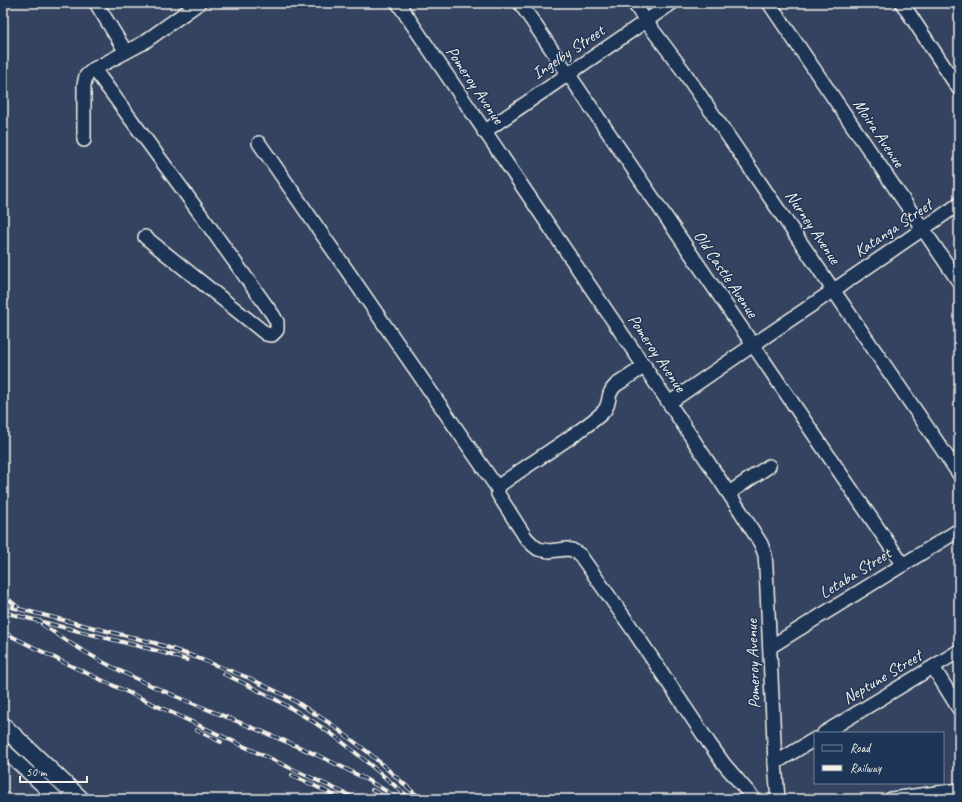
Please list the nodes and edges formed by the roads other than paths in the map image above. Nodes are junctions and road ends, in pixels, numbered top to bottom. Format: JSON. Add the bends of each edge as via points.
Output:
{"nodes":[{"id":1,"x":96,"y":3,"type":"edge"},
{"id":2,"x":199,"y":3,"type":"edge"},
{"id":3,"x":398,"y":3,"type":"edge"},
{"id":4,"x":520,"y":3,"type":"edge"},
{"id":5,"x":634,"y":3,"type":"edge"},
{"id":6,"x":672,"y":3,"type":"edge"},
{"id":7,"x":769,"y":3,"type":"edge"},
{"id":8,"x":902,"y":3,"type":"edge"},
{"id":9,"x":646,"y":21,"type":"junction"},
{"id":10,"x":126,"y":52,"type":"junction"},
{"id":11,"x":94,"y":69,"type":"junction"},
{"id":12,"x":568,"y":73,"type":"junction"},
{"id":13,"x":959,"y":89,"type":"edge"},
{"id":14,"x":484,"y":132,"type":"junction"},
{"id":15,"x":84,"y":140,"type":"dead end"},
{"id":16,"x":259,"y":143,"type":"dead end"},
{"id":17,"x":959,"y":204,"type":"edge"},
{"id":18,"x":923,"y":230,"type":"junction"},
{"id":19,"x":146,"y":237,"type":"dead end"},
{"id":20,"x":959,"y":282,"type":"edge"},
{"id":21,"x":834,"y":290,"type":"junction"},
{"id":22,"x":752,"y":345,"type":"junction"},
{"id":23,"x":645,"y":366,"type":"junction"},
{"id":24,"x":669,"y":403,"type":"junction"},
{"id":25,"x":769,"y":466,"type":"dead end"},
{"id":26,"x":959,"y":474,"type":"edge"},
{"id":27,"x":498,"y":489,"type":"junction"},
{"id":28,"x":729,"y":493,"type":"junction"},
{"id":29,"x":959,"y":530,"type":"edge"},
{"id":30,"x":903,"y":565,"type":"junction"},
{"id":31,"x":770,"y":647,"type":"junction"},
{"id":32,"x":959,"y":651,"type":"edge"},
{"id":33,"x":933,"y":667,"type":"junction"},
{"id":34,"x":959,"y":709,"type":"edge"},
{"id":35,"x":3,"y":726,"type":"edge"},
{"id":36,"x":3,"y":732,"type":"edge"},
{"id":37,"x":826,"y":732,"type":"edge"},
{"id":38,"x":814,"y":740,"type":"edge"},
{"id":39,"x":3,"y":749,"type":"edge"},
{"id":40,"x":28,"y":750,"type":"junction"},
{"id":41,"x":776,"y":763,"type":"junction"},
{"id":42,"x":959,"y":790,"type":"edge"},
{"id":43,"x":57,"y":799,"type":"edge"},
{"id":44,"x":80,"y":799,"type":"edge"},
{"id":45,"x":754,"y":799,"type":"edge"},
{"id":46,"x":778,"y":799,"type":"edge"},
{"id":47,"x":891,"y":799,"type":"edge"}],
"edges":[{"from":1,"to":10,"type":"street"},
{"from":2,"to":10,"type":"street","via":[[143,43]]},
{"from":3,"to":14,"type":"street","name":"Pomeroy Avenue"},
{"from":4,"to":12,"type":"street","name":"Old Castle Avenue"},
{"from":5,"to":9,"type":"street","name":"Nurney Avenue"},
{"from":6,"to":9,"type":"street","name":"Ingelby Street"},
{"from":7,"to":18,"type":"street","name":"Moira Avenue"},
{"from":8,"to":13,"type":"street"},
{"from":9,"to":12,"type":"street","name":"Ingelby Street"},
{"from":9,"to":21,"type":"street","name":"Nurney Avenue","via":[[682,68]]},
{"from":10,"to":11,"type":"street"},
{"from":11,"to":15,"type":"street","via":[[86,76],[84,85]]},
{"from":11,"to":19,"type":"street","via":[[273,315],[277,322],[277,330],[272,335],[266,334]]},
{"from":12,"to":14,"type":"street","name":"Ingelby Street"},
{"from":12,"to":22,"type":"street","name":"Old Castle Avenue"},
{"from":14,"to":23,"type":"street","name":"Pomeroy Avenue"},
{"from":16,"to":27,"type":"street"},
{"from":17,"to":18,"type":"street","name":"Katanga Street"},
{"from":18,"to":20,"type":"street","name":"Moira Avenue"},
{"from":18,"to":21,"type":"street","name":"Katanga Street"},
{"from":21,"to":22,"type":"street","name":"Katanga Street"},
{"from":21,"to":26,"type":"street","name":"Nurney Avenue"},
{"from":22,"to":24,"type":"street","name":"Katanga Street"},
{"from":22,"to":30,"type":"street","name":"Old Castle Avenue"},
{"from":23,"to":24,"type":"street","name":"Pomeroy Avenue"},
{"from":23,"to":27,"type":"street","via":[[611,389],[608,406],[602,413],[500,485]]},
{"from":24,"to":28,"type":"street","name":"Pomeroy Avenue"},
{"from":25,"to":28,"type":"street"},
{"from":27,"to":45,"type":"street","via":[[501,500],[533,545],[549,551],[572,550],[580,555],[709,743]]},
{"from":28,"to":31,"type":"street","name":"Pomeroy Avenue","via":[[761,544],[764,555]]},
{"from":29,"to":30,"type":"street","name":"Letaba Street"},
{"from":30,"to":31,"type":"street","name":"Letaba Street"},
{"from":31,"to":41,"type":"street","name":"Pomeroy Avenue"},
{"from":32,"to":33,"type":"street","name":"Neptune Street"},
{"from":33,"to":34,"type":"street"},
{"from":33,"to":37,"type":"street","name":"Neptune Street"},
{"from":35,"to":40,"type":"main road"},
{"from":36,"to":40,"type":"main road"},
{"from":38,"to":41,"type":"street"},
{"from":39,"to":43,"type":"street"},
{"from":40,"to":44,"type":"main road"},
{"from":41,"to":46,"type":"street","name":"Pomeroy Avenue"},
{"from":42,"to":47,"type":"street"}]}
